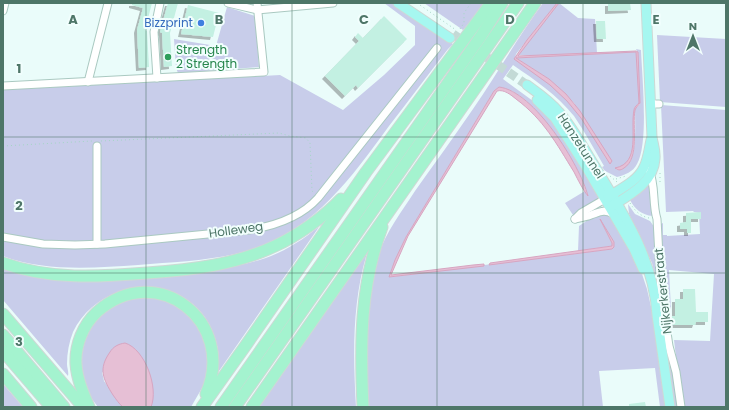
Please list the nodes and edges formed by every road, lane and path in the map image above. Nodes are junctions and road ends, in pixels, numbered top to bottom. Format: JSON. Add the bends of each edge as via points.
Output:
{"nodes":[{"id":1,"x":5,"y":3,"type":"edge"},
{"id":2,"x":108,"y":3,"type":"edge"},
{"id":3,"x":160,"y":3,"type":"edge"},
{"id":4,"x":228,"y":3,"type":"edge"},
{"id":5,"x":333,"y":3,"type":"edge"},
{"id":6,"x":398,"y":3,"type":"edge"},
{"id":7,"x":409,"y":3,"type":"edge"},
{"id":8,"x":417,"y":3,"type":"edge"},
{"id":9,"x":471,"y":3,"type":"edge"},
{"id":10,"x":491,"y":3,"type":"edge"},
{"id":11,"x":502,"y":3,"type":"edge"},
{"id":12,"x":518,"y":3,"type":"edge"},
{"id":13,"x":535,"y":3,"type":"edge"},
{"id":14,"x":646,"y":3,"type":"edge"},
{"id":15,"x":257,"y":7,"type":"edge"},
{"id":16,"x":3,"y":11,"type":"edge"},
{"id":17,"x":455,"y":33,"type":"junction"},
{"id":18,"x":437,"y":48,"type":"dead end"},
{"id":19,"x":157,"y":78,"type":"junction"},
{"id":20,"x":88,"y":82,"type":"junction"},
{"id":21,"x":3,"y":86,"type":"edge"},
{"id":22,"x":525,"y":87,"type":"tunnel mouth"},
{"id":23,"x":3,"y":146,"type":"edge"},
{"id":24,"x":97,"y":146,"type":"dead end"},
{"id":25,"x":648,"y":170,"type":"junction"},
{"id":26,"x":366,"y":172,"type":"junction"},
{"id":27,"x":630,"y":174,"type":"dead end"},
{"id":28,"x":621,"y":189,"type":"junction"},
{"id":29,"x":319,"y":197,"type":"junction"},
{"id":30,"x":626,"y":197,"type":"junction"},
{"id":31,"x":611,"y":204,"type":"junction"},
{"id":32,"x":388,"y":213,"type":"junction"},
{"id":33,"x":657,"y":219,"type":"junction"},
{"id":34,"x":3,"y":237,"type":"edge"},
{"id":35,"x":97,"y":244,"type":"junction"},
{"id":36,"x":3,"y":263,"type":"edge"},
{"id":37,"x":3,"y":314,"type":"edge"},
{"id":38,"x":3,"y":335,"type":"edge"},
{"id":39,"x":3,"y":351,"type":"edge"},
{"id":40,"x":3,"y":374,"type":"edge"},
{"id":41,"x":31,"y":407,"type":"edge"},
{"id":42,"x":51,"y":407,"type":"edge"},
{"id":43,"x":64,"y":407,"type":"edge"},
{"id":44,"x":83,"y":407,"type":"edge"},
{"id":45,"x":89,"y":407,"type":"edge"},
{"id":46,"x":200,"y":407,"type":"edge"},
{"id":47,"x":221,"y":407,"type":"edge"},
{"id":48,"x":235,"y":407,"type":"edge"},
{"id":49,"x":252,"y":407,"type":"edge"},
{"id":50,"x":362,"y":407,"type":"edge"},
{"id":51,"x":670,"y":407,"type":"edge"},
{"id":52,"x":681,"y":407,"type":"edge"}],
"edges":[{"from":1,"to":16,"type":"street"},
{"from":2,"to":20,"type":"street"},
{"from":3,"to":19,"type":"street","via":[[154,32]]},
{"from":4,"to":15,"type":"street"},
{"from":5,"to":15,"type":"street"},
{"from":6,"to":17,"type":"main road"},
{"from":7,"to":17,"type":"main road"},
{"from":8,"to":17,"type":"path"},
{"from":9,"to":17,"type":"path","via":[[464,13],[464,23]]},
{"from":10,"to":26,"type":"highway"},
{"from":11,"to":47,"type":"highway"},
{"from":12,"to":48,"type":"highway"},
{"from":13,"to":32,"type":"highway"},
{"from":14,"to":25,"type":"main road","name":"Nijkerkerstraat","via":[[655,104]]},
{"from":15,"to":19,"type":"street","via":[[264,72]]},
{"from":18,"to":29,"type":"street","name":"Holleweg"},
{"from":19,"to":20,"type":"street"},
{"from":20,"to":21,"type":"street"},
{"from":22,"to":31,"type":"main road","name":"Hanzetunnel","via":[[555,118]]},
{"from":23,"to":29,"type":"path","via":[[279,132],[309,140],[312,191]]},
{"from":24,"to":35,"type":"street"},
{"from":25,"to":28,"type":"main road","name":"Nijkerkerstraat"},
{"from":25,"to":30,"type":"main road","name":"Nijkerkerstraat","via":[[641,186]]},
{"from":25,"to":33,"type":"street","name":"Nijkerkerstraat","via":[[653,183],[654,211]]},
{"from":26,"to":36,"type":"highway","via":[[332,208],[305,228],[276,246],[230,261],[173,271],[73,277],[48,275]]},
{"from":26,"to":46,"type":"highway","via":[[251,339]]},
{"from":27,"to":28,"type":"path","via":[[615,179]]},
{"from":28,"to":31,"type":"main road","name":"Nijkerkerstraat"},
{"from":29,"to":35,"type":"street","name":"Holleweg","via":[[307,208],[292,216],[276,224],[258,228]]},
{"from":30,"to":31,"type":"main road","name":"Nijkerkerstraat"},
{"from":30,"to":33,"type":"path","via":[[639,214]]},
{"from":31,"to":51,"type":"main road","name":"Nijkerkerstraat","via":[[632,231],[649,269],[656,300]]},
{"from":32,"to":49,"type":"highway"},
{"from":32,"to":50,"type":"highway","via":[[371,264],[364,296],[361,347]]},
{"from":33,"to":52,"type":"street","name":"Nijkerkerstraat","via":[[661,293]]},
{"from":34,"to":35,"type":"street","name":"Holleweg","via":[[62,246]]},
{"from":37,"to":44,"type":"highway"},
{"from":38,"to":43,"type":"highway"},
{"from":39,"to":42,"type":"highway"},
{"from":40,"to":41,"type":"highway"},
{"from":45,"to":46,"type":"highway","via":[[76,368],[80,337],[90,319],[110,302],[133,293],[155,293],[186,306],[208,335],[212,349],[212,374]]}]}
